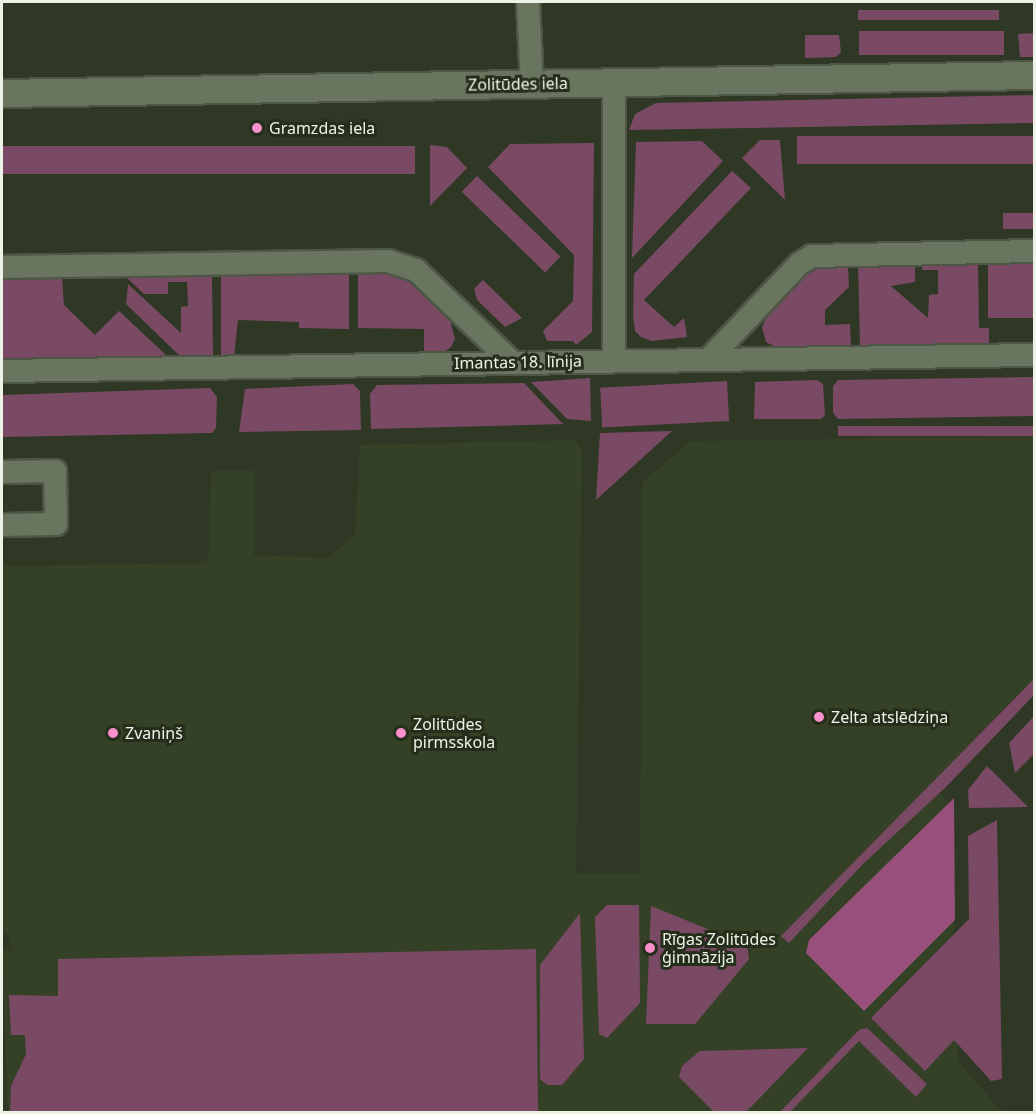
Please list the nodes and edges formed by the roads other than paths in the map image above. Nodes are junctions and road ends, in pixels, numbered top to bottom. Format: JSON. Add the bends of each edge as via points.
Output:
{"nodes":[{"id":1,"x":528,"y":2,"type":"edge"},
{"id":2,"x":1035,"y":75,"type":"edge"},
{"id":3,"x":532,"y":83,"type":"junction"},
{"id":4,"x":614,"y":83,"type":"junction"},
{"id":5,"x":2,"y":93,"type":"edge"},
{"id":6,"x":1035,"y":251,"type":"edge"},
{"id":7,"x":2,"y":267,"type":"edge"},
{"id":8,"x":1035,"y":355,"type":"edge"},
{"id":9,"x":614,"y":360,"type":"junction"},
{"id":10,"x":708,"y":360,"type":"junction"},
{"id":11,"x":511,"y":361,"type":"junction"},
{"id":12,"x":2,"y":371,"type":"edge"},
{"id":13,"x":2,"y":472,"type":"edge"},
{"id":14,"x":2,"y":525,"type":"edge"}],
"edges":[{"from":1,"to":3,"type":"street"},
{"from":2,"to":4,"type":"street","name":"Zolitūdes iela"},
{"from":3,"to":4,"type":"street","name":"Zolitūdes iela"},
{"from":3,"to":5,"type":"street","name":"Zolitūdes iela"},
{"from":4,"to":9,"type":"street"},
{"from":6,"to":10,"type":"street","via":[[812,256],[799,264]]},
{"from":7,"to":11,"type":"street","via":[[388,261],[416,270]]},
{"from":8,"to":10,"type":"street","name":"Imantas 18. līnija"},
{"from":9,"to":10,"type":"street","name":"Imantas 18. līnija"},
{"from":9,"to":11,"type":"street","name":"Imantas 18. līnija"},
{"from":11,"to":12,"type":"street","name":"Imantas 18. līnija"},
{"from":13,"to":14,"type":"street","via":[[55,471],[56,524]]}]}
